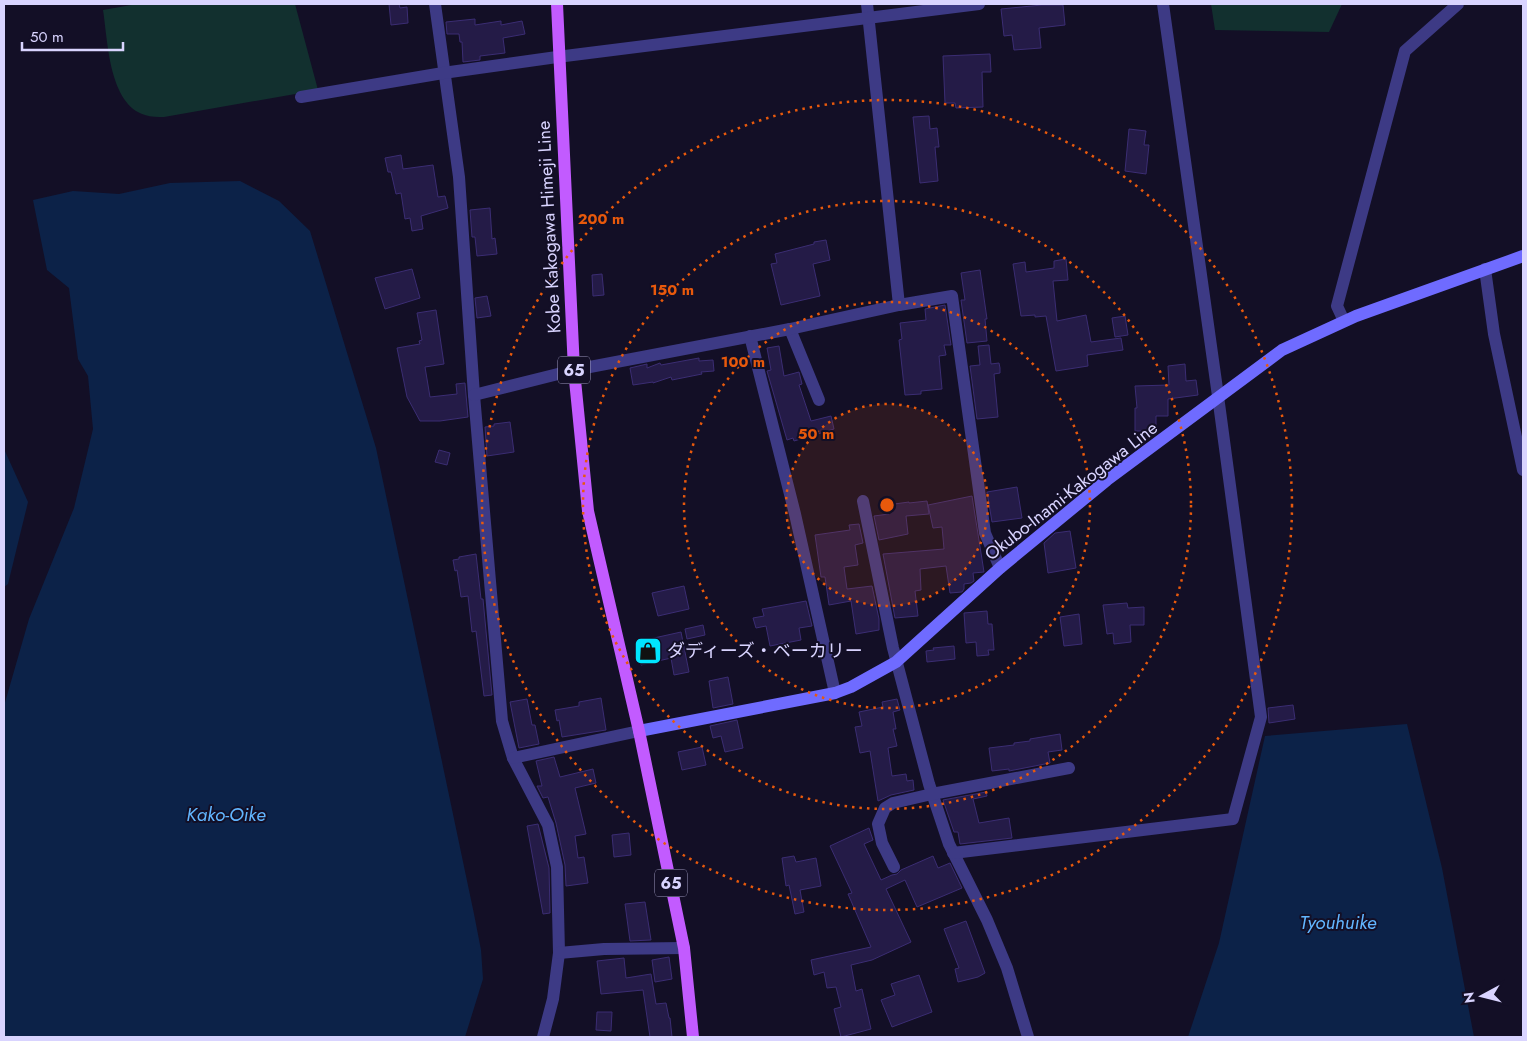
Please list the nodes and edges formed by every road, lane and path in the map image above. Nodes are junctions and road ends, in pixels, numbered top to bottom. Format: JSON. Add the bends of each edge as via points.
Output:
{"nodes":[{"id":1,"x":436,"y":4,"type":"edge"},
{"id":2,"x":557,"y":4,"type":"edge"},
{"id":3,"x":867,"y":4,"type":"edge"},
{"id":4,"x":979,"y":4,"type":"edge"},
{"id":5,"x":1163,"y":4,"type":"edge"},
{"id":6,"x":1458,"y":4,"type":"edge"},
{"id":7,"x":869,"y":18,"type":"junction"},
{"id":8,"x":559,"y":57,"type":"junction"},
{"id":9,"x":445,"y":73,"type":"junction"},
{"id":10,"x":301,"y":97,"type":"dead end"},
{"id":11,"x":1523,"y":256,"type":"edge"},
{"id":12,"x":1485,"y":269,"type":"junction"},
{"id":13,"x":899,"y":306,"type":"junction"},
{"id":14,"x":1344,"y":321,"type":"junction"},
{"id":15,"x":790,"y":329,"type":"junction"},
{"id":16,"x":750,"y":336,"type":"junction"},
{"id":17,"x":574,"y":370,"type":"junction"},
{"id":18,"x":474,"y":395,"type":"junction"},
{"id":19,"x":1218,"y":396,"type":"junction"},
{"id":20,"x":818,"y":400,"type":"dead end"},
{"id":21,"x":1519,"y":426,"type":"edge"},
{"id":22,"x":1523,"y":470,"type":"edge"},
{"id":23,"x":863,"y":501,"type":"dead end"},
{"id":24,"x":1000,"y":568,"type":"junction"},
{"id":25,"x":896,"y":662,"type":"junction"},
{"id":26,"x":835,"y":693,"type":"junction"},
{"id":27,"x":639,"y":731,"type":"junction"},
{"id":28,"x":513,"y":758,"type":"junction"},
{"id":29,"x":1069,"y":768,"type":"dead end"},
{"id":30,"x":932,"y":794,"type":"junction"},
{"id":31,"x":953,"y":853,"type":"junction"},
{"id":32,"x":894,"y":867,"type":"dead end"},
{"id":33,"x":684,"y":948,"type":"junction"},
{"id":34,"x":559,"y":953,"type":"junction"},
{"id":35,"x":543,"y":1037,"type":"edge"},
{"id":36,"x":693,"y":1037,"type":"edge"},
{"id":37,"x":1028,"y":1037,"type":"edge"}],
"edges":[{"from":1,"to":9,"type":"street"},
{"from":2,"to":8,"type":"main road","name":"Kobe Kakogawa Himeji Line","number":"65"},
{"from":3,"to":7,"type":"street"},
{"from":4,"to":7,"type":"street"},
{"from":5,"to":19,"type":"street"},
{"from":6,"to":14,"type":"street","via":[[1405,51],[1337,306]]},
{"from":7,"to":8,"type":"street"},
{"from":7,"to":13,"type":"street"},
{"from":8,"to":9,"type":"street"},
{"from":8,"to":17,"type":"main road","name":"Kobe Kakogawa Himeji Line","number":"65"},
{"from":9,"to":10,"type":"street"},
{"from":9,"to":18,"type":"street","via":[[459,177]]},
{"from":11,"to":12,"type":"main road","name":"Okubo-Inami-Kakogawa Line"},
{"from":12,"to":14,"type":"main road","name":"Okubo-Inami-Kakogawa Line"},
{"from":12,"to":21,"type":"street","via":[[1494,334]]},
{"from":13,"to":15,"type":"street"},
{"from":13,"to":24,"type":"street","via":[[952,296],[985,533]]},
{"from":14,"to":19,"type":"main road","name":"Okubo-Inami-Kakogawa Line","via":[[1282,350]]},
{"from":15,"to":16,"type":"street"},
{"from":15,"to":20,"type":"street"},
{"from":16,"to":17,"type":"street"},
{"from":16,"to":26,"type":"street","via":[[796,514]]},
{"from":17,"to":18,"type":"street"},
{"from":17,"to":27,"type":"main road","name":"Kobe Kakogawa Himeji Line","number":"65","via":[[588,511]]},
{"from":18,"to":28,"type":"street","via":[[502,721]]},
{"from":19,"to":24,"type":"main road","name":"Okubo-Inami-Kakogawa Line","via":[[1107,480]]},
{"from":19,"to":31,"type":"street","via":[[1261,717],[1233,819]]},
{"from":21,"to":22,"type":"street"},
{"from":23,"to":25,"type":"street"},
{"from":24,"to":25,"type":"main road","name":"Okubo-Inami-Kakogawa Line"},
{"from":25,"to":26,"type":"main road","name":"Okubo-Inami-Kakogawa Line"},
{"from":25,"to":30,"type":"street"},
{"from":26,"to":27,"type":"main road","name":"Okubo-Inami-Kakogawa Line"},
{"from":27,"to":28,"type":"street"},
{"from":27,"to":33,"type":"main road","name":"Kobe Kakogawa Himeji Line","number":"65"},
{"from":28,"to":34,"type":"street","via":[[548,824],[557,867]]},
{"from":29,"to":30,"type":"street"},
{"from":30,"to":31,"type":"street"},
{"from":30,"to":32,"type":"street","via":[[893,803],[881,815],[878,824],[882,843]]},
{"from":31,"to":37,"type":"street","via":[[1007,968]]},
{"from":33,"to":34,"type":"street","via":[[604,948]]},
{"from":33,"to":36,"type":"main road","name":"Kobe Kakogawa Himeji Line","number":"65"},
{"from":34,"to":35,"type":"street","via":[[553,999]]}]}
